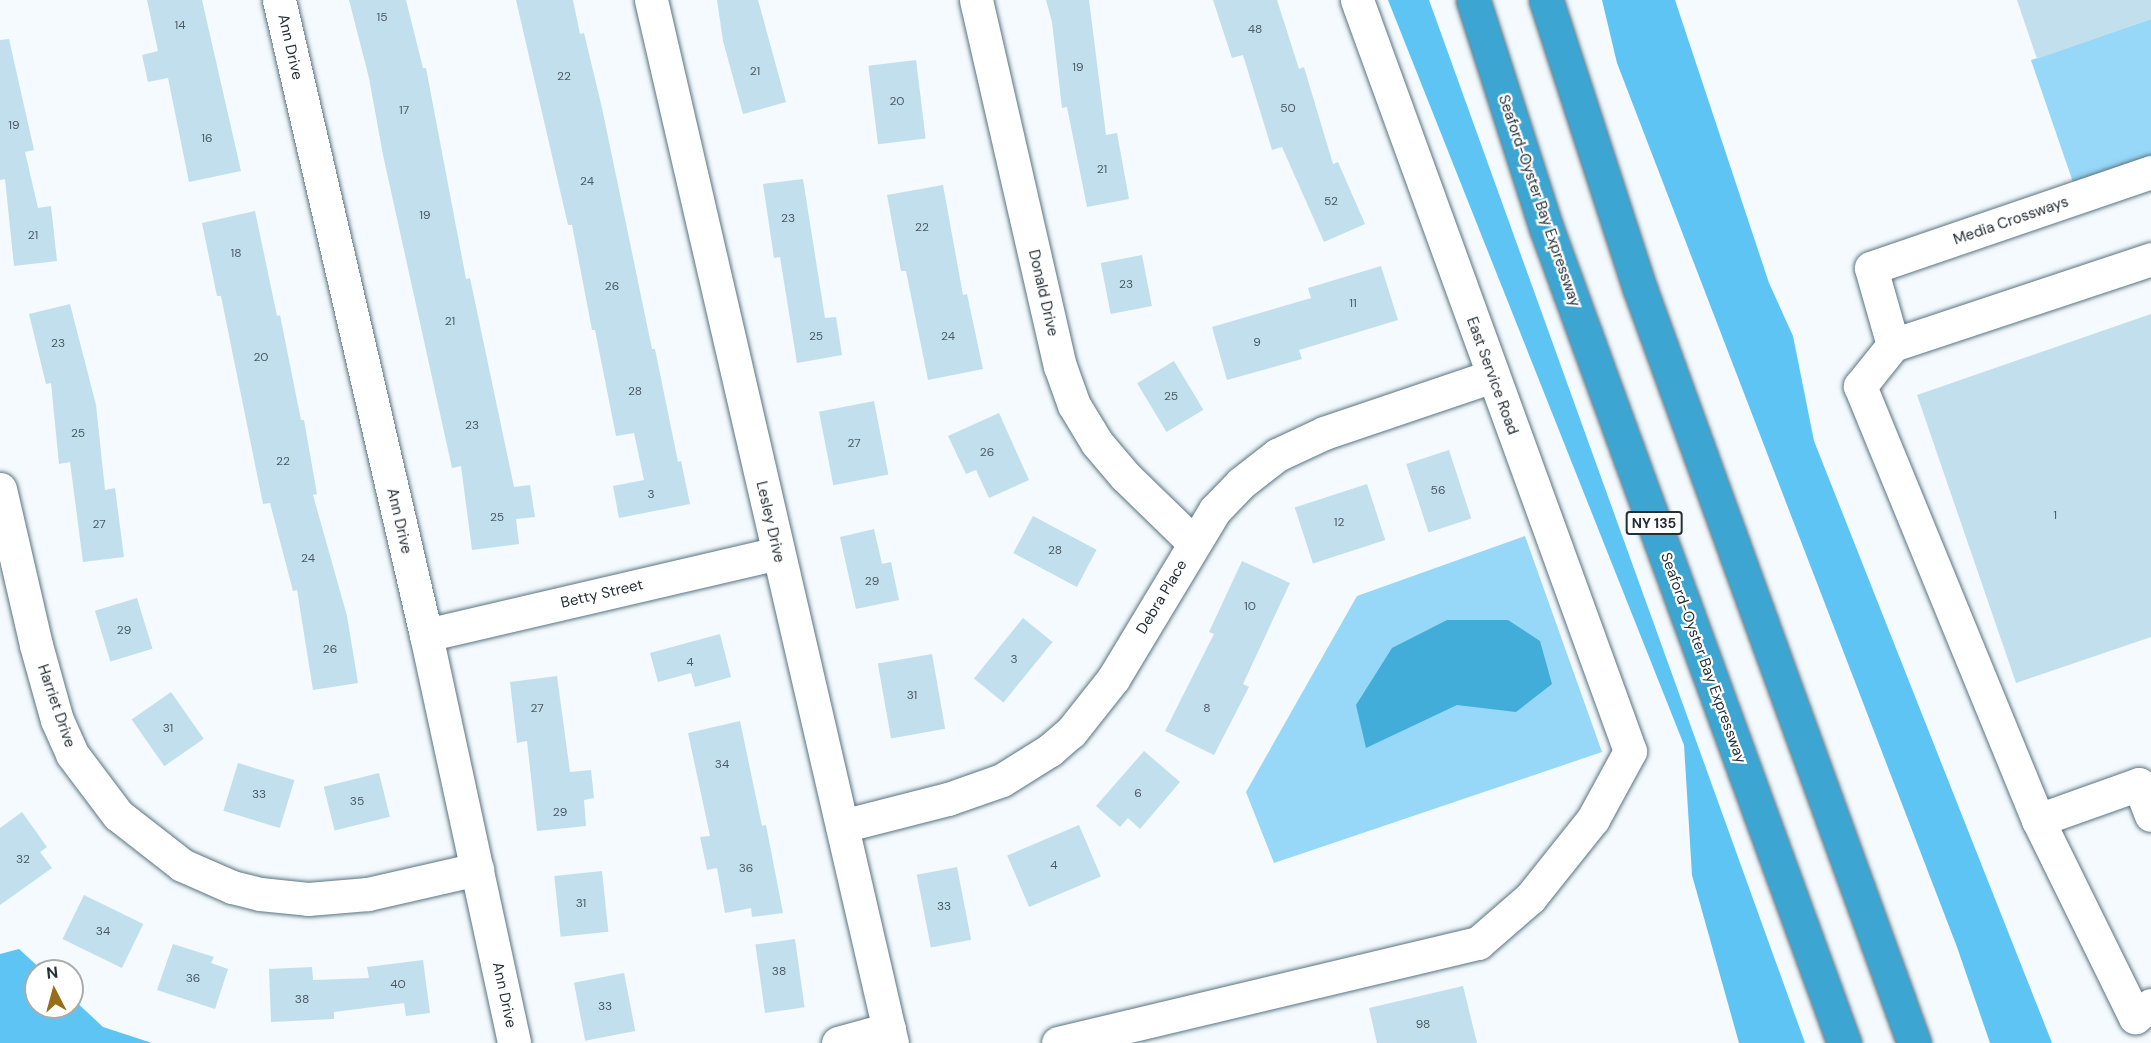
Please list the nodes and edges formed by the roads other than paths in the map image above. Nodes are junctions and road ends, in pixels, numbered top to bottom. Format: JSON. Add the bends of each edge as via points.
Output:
{"nodes":[{"id":1,"x":279,"y":0,"type":"edge"},
{"id":2,"x":651,"y":0,"type":"edge"},
{"id":3,"x":976,"y":0,"type":"edge"},
{"id":4,"x":1357,"y":0,"type":"edge"},
{"id":5,"x":1473,"y":0,"type":"edge"},
{"id":6,"x":1546,"y":0,"type":"edge"},
{"id":7,"x":2151,"y":172,"type":"edge"},
{"id":8,"x":2151,"y":259,"type":"edge"},
{"id":9,"x":1893,"y":345,"type":"junction"},
{"id":10,"x":1492,"y":376,"type":"junction"},
{"id":11,"x":0,"y":489,"type":"edge"},
{"id":12,"x":1194,"y":543,"type":"junction"},
{"id":13,"x":778,"y":553,"type":"junction"},
{"id":14,"x":426,"y":634,"type":"junction"},
{"id":15,"x":2145,"y":782,"type":"edge"},
{"id":16,"x":2151,"y":815,"type":"edge"},
{"id":17,"x":2038,"y":820,"type":"junction"},
{"id":18,"x":842,"y":826,"type":"junction"},
{"id":19,"x":477,"y":869,"type":"junction"},
{"id":20,"x":2151,"y":1005,"type":"edge"},
{"id":21,"x":890,"y":1036,"type":"edge"},
{"id":22,"x":514,"y":1043,"type":"edge"},
{"id":23,"x":838,"y":1043,"type":"edge"},
{"id":24,"x":1058,"y":1043,"type":"edge"},
{"id":25,"x":1844,"y":1043,"type":"edge"},
{"id":26,"x":1914,"y":1043,"type":"edge"}],
"edges":[{"from":1,"to":14,"type":"street","name":"Ann Drive"},
{"from":2,"to":13,"type":"street","name":"Lesley Drive"},
{"from":3,"to":12,"type":"street","name":"Donald Drive","via":[[1060,366],[1074,405],[1097,444]]},
{"from":4,"to":10,"type":"street","name":"East Service Road"},
{"from":5,"to":25,"type":"highway","name":"Seaford-Oyster Bay Expressway","number":"NY 135","via":[[1547,230]]},
{"from":6,"to":26,"type":"highway","via":[[1640,289]]},
{"from":7,"to":9,"type":"street","name":"Media Crossways","via":[[1871,268]]},
{"from":8,"to":9,"type":"street"},
{"from":9,"to":17,"type":"street","via":[[1860,386]]},
{"from":10,"to":12,"type":"street","name":"Debra Place","via":[[1324,433],[1277,455],[1215,510]]},
{"from":10,"to":24,"type":"street","name":"East Service Road","via":[[1630,751],[1593,819],[1530,898],[1478,943]]},
{"from":11,"to":19,"type":"street","name":"Harriet Drive","via":[[57,720],[72,754],[118,815],[182,865],[260,894],[308,899],[368,894]]},
{"from":12,"to":18,"type":"street","name":"Debra Place","via":[[1113,679],[1071,732],[1050,750],[992,783],[948,799]]},
{"from":13,"to":14,"type":"street","name":"Betty Street"},
{"from":13,"to":18,"type":"street","name":"Lesley Drive"},
{"from":14,"to":19,"type":"street","name":"Ann Drive"},
{"from":15,"to":16,"type":"street"},
{"from":15,"to":17,"type":"street"},
{"from":17,"to":20,"type":"street","via":[[2134,1017]]},
{"from":18,"to":21,"type":"street","name":"Lesley Drive"},
{"from":19,"to":22,"type":"street","name":"Ann Drive"},
{"from":21,"to":23,"type":"street"}]}
